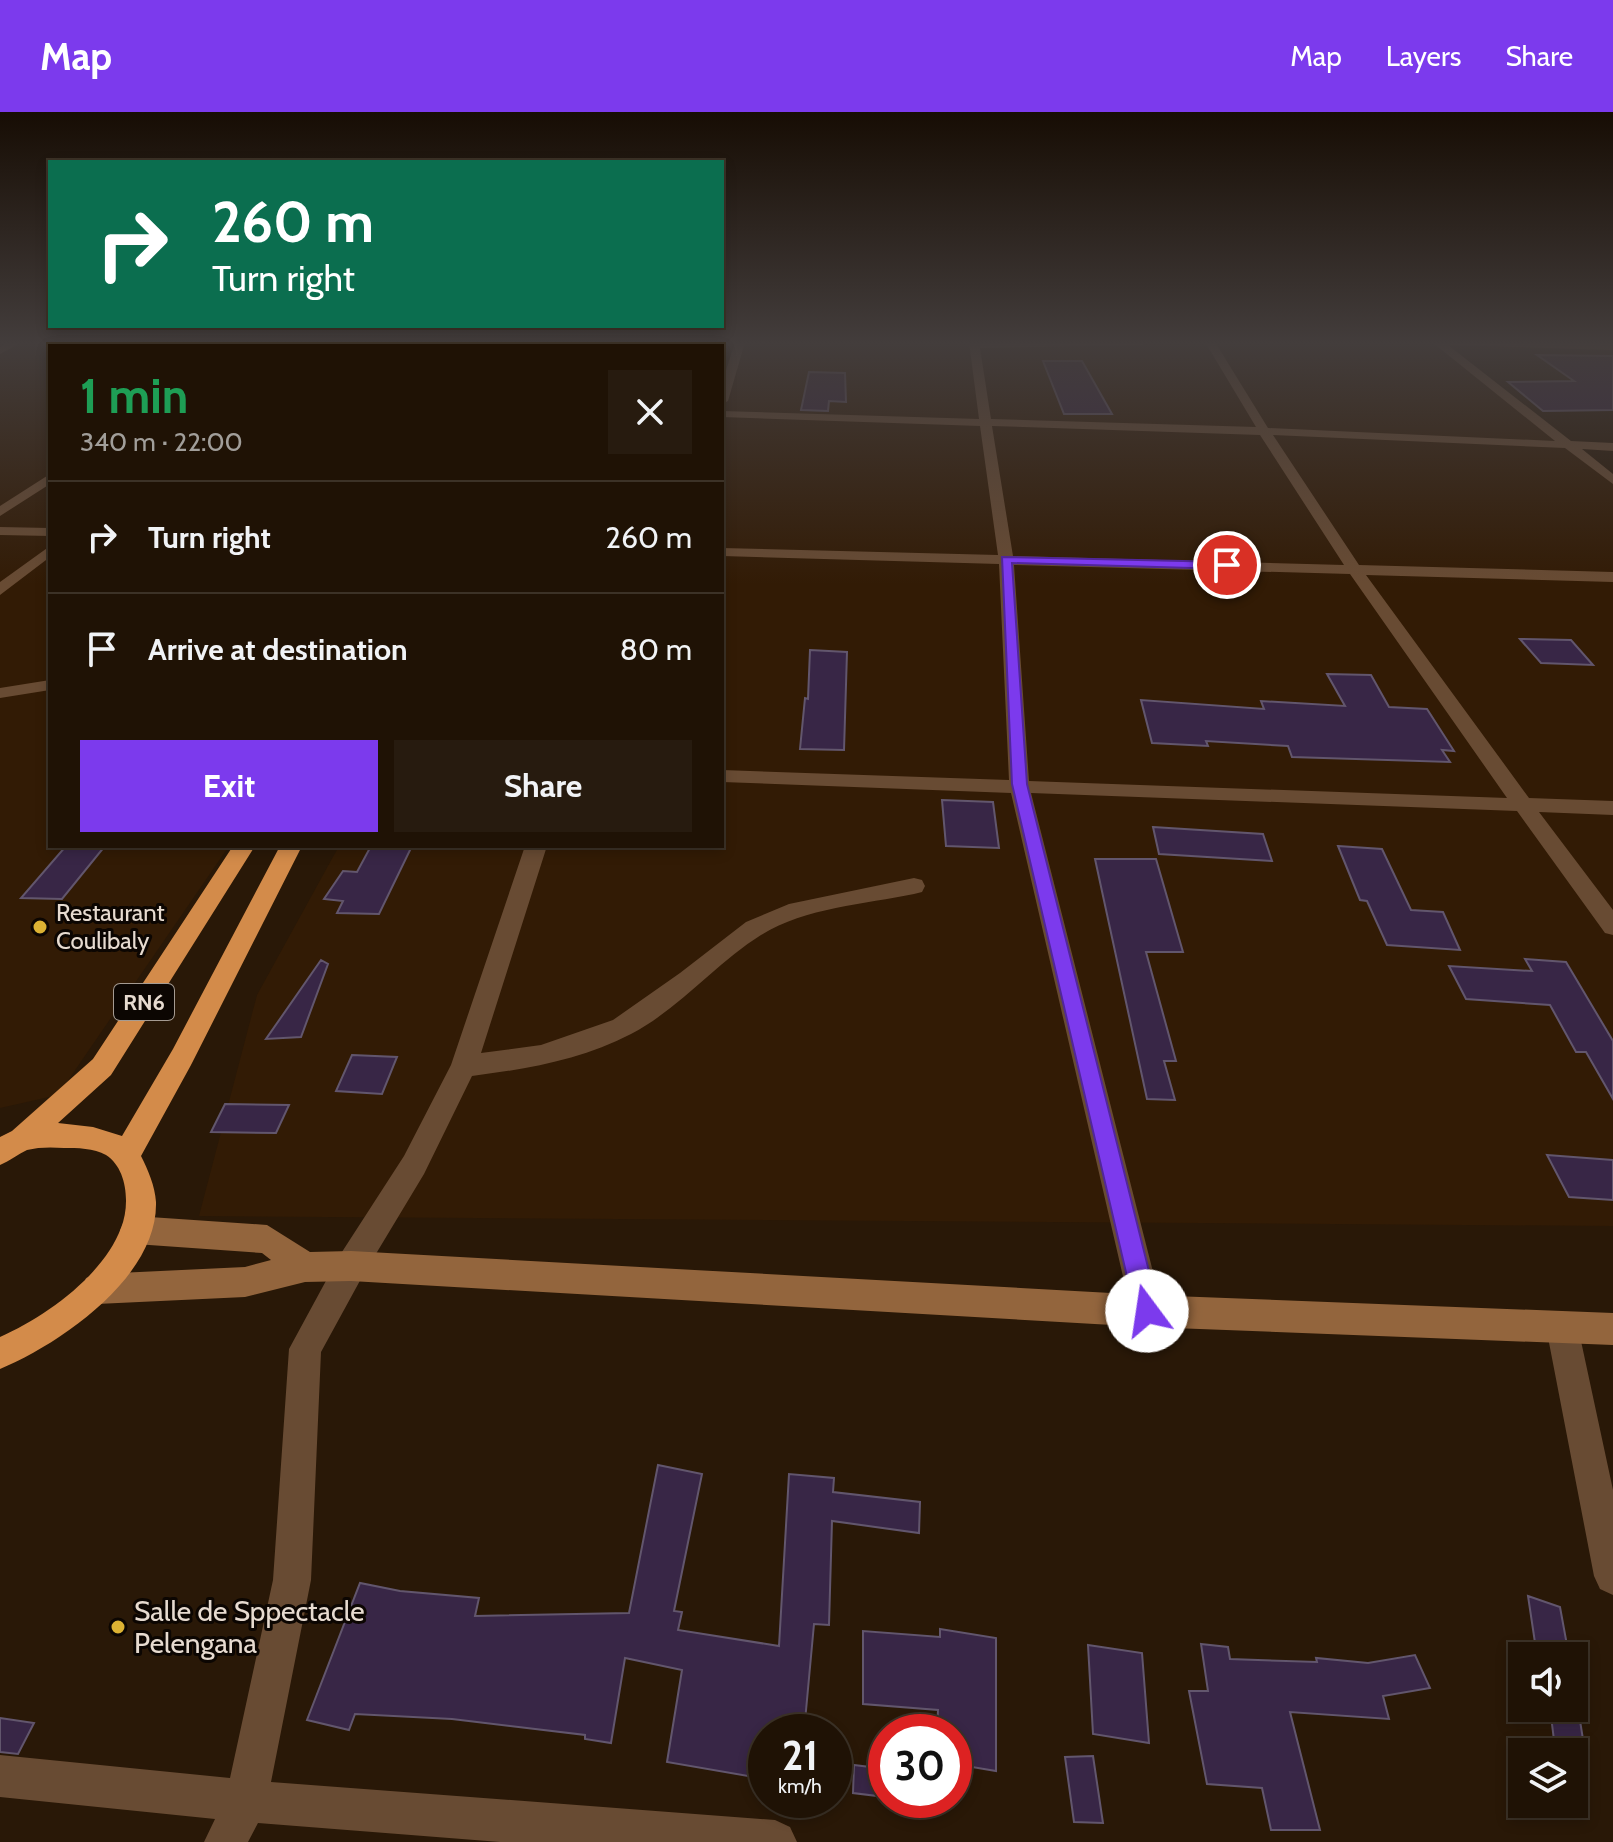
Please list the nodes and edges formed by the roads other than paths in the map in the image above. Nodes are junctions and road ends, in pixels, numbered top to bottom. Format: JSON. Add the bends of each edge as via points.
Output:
{"nodes":[{"id":1,"x":986,"y":423,"type":"edge"},
{"id":2,"x":1034,"y":423,"type":"edge"},
{"id":3,"x":1257,"y":423,"type":"edge"},
{"id":4,"x":1539,"y":423,"type":"edge"},
{"id":5,"x":1262,"y":431,"type":"junction"},
{"id":6,"x":1569,"y":446,"type":"junction"},
{"id":7,"x":1613,"y":447,"type":"edge"},
{"id":8,"x":48,"y":479,"type":"edge"},
{"id":9,"x":1613,"y":480,"type":"edge"},
{"id":10,"x":0,"y":512,"type":"edge"},
{"id":11,"x":0,"y":531,"type":"edge"},
{"id":12,"x":48,"y":532,"type":"edge"},
{"id":13,"x":48,"y":552,"type":"edge"},
{"id":14,"x":724,"y":552,"type":"edge"},
{"id":15,"x":1006,"y":559,"type":"junction"},
{"id":16,"x":1354,"y":569,"type":"junction"},
{"id":17,"x":1613,"y":577,"type":"edge"},
{"id":18,"x":0,"y":590,"type":"edge"},
{"id":19,"x":48,"y":685,"type":"edge"},
{"id":20,"x":0,"y":693,"type":"edge"},
{"id":21,"x":724,"y":776,"type":"edge"},
{"id":22,"x":1019,"y":784,"type":"junction"},
{"id":23,"x":1525,"y":806,"type":"junction"},
{"id":24,"x":1613,"y":808,"type":"edge"},
{"id":25,"x":243,"y":848,"type":"edge"},
{"id":26,"x":290,"y":848,"type":"edge"},
{"id":27,"x":535,"y":848,"type":"edge"},
{"id":28,"x":914,"y":886,"type":"dead end"},
{"id":29,"x":1613,"y":927,"type":"edge"},
{"id":30,"x":464,"y":1066,"type":"junction"},
{"id":31,"x":11,"y":1146,"type":"edge"},
{"id":32,"x":127,"y":1154,"type":"junction"},
{"id":33,"x":135,"y":1230,"type":"junction"},
{"id":34,"x":351,"y":1266,"type":"junction"},
{"id":35,"x":305,"y":1267,"type":"junction"},
{"id":36,"x":97,"y":1289,"type":"junction"},
{"id":37,"x":1147,"y":1311,"type":"junction"},
{"id":38,"x":1562,"y":1327,"type":"junction"},
{"id":39,"x":1613,"y":1329,"type":"edge"},
{"id":40,"x":0,"y":1353,"type":"edge"},
{"id":41,"x":1613,"y":1576,"type":"edge"},
{"id":42,"x":0,"y":1776,"type":"edge"},
{"id":43,"x":246,"y":1801,"type":"junction"},
{"id":44,"x":226,"y":1842,"type":"edge"},
{"id":45,"x":775,"y":1842,"type":"edge"}],
"edges":[{"from":1,"to":15,"type":"street"},
{"from":2,"to":5,"type":"street"},
{"from":3,"to":5,"type":"street"},
{"from":4,"to":6,"type":"street"},
{"from":5,"to":6,"type":"street"},
{"from":5,"to":16,"type":"street"},
{"from":6,"to":7,"type":"street"},
{"from":6,"to":9,"type":"street"},
{"from":8,"to":10,"type":"street"},
{"from":11,"to":12,"type":"street"},
{"from":13,"to":18,"type":"street"},
{"from":14,"to":15,"type":"street"},
{"from":15,"to":16,"type":"street"},
{"from":15,"to":22,"type":"street"},
{"from":16,"to":17,"type":"street"},
{"from":16,"to":23,"type":"street"},
{"from":19,"to":20,"type":"street"},
{"from":21,"to":22,"type":"street"},
{"from":22,"to":23,"type":"street"},
{"from":22,"to":37,"type":"street"},
{"from":23,"to":24,"type":"street"},
{"from":23,"to":29,"type":"street"},
{"from":25,"to":31,"type":"highway","number":"RN6","via":[[102,1067]]},
{"from":26,"to":32,"type":"highway","number":"RN6"},
{"from":27,"to":30,"type":"street"},
{"from":28,"to":30,"type":"street","via":[[797,910],[754,928],[622,1027],[541,1056]]},
{"from":30,"to":34,"type":"street","via":[[414,1165]]},
{"from":31,"to":32,"type":"highway","via":[[74,1136],[105,1140]]},
{"from":32,"to":33,"type":"highway","via":[[143,1193]]},
{"from":33,"to":35,"type":"street","via":[[267,1239]]},
{"from":33,"to":36,"type":"highway"},
{"from":34,"to":35,"type":"street"},
{"from":34,"to":37,"type":"street"},
{"from":34,"to":43,"type":"street","via":[[305,1349],[292,1580]]},
{"from":35,"to":36,"type":"street","via":[[245,1282]]},
{"from":36,"to":40,"type":"highway","via":[[61,1321]]},
{"from":37,"to":38,"type":"street"},
{"from":38,"to":39,"type":"street"},
{"from":38,"to":41,"type":"street"},
{"from":42,"to":43,"type":"street"},
{"from":43,"to":44,"type":"street"},
{"from":43,"to":45,"type":"street"}]}
